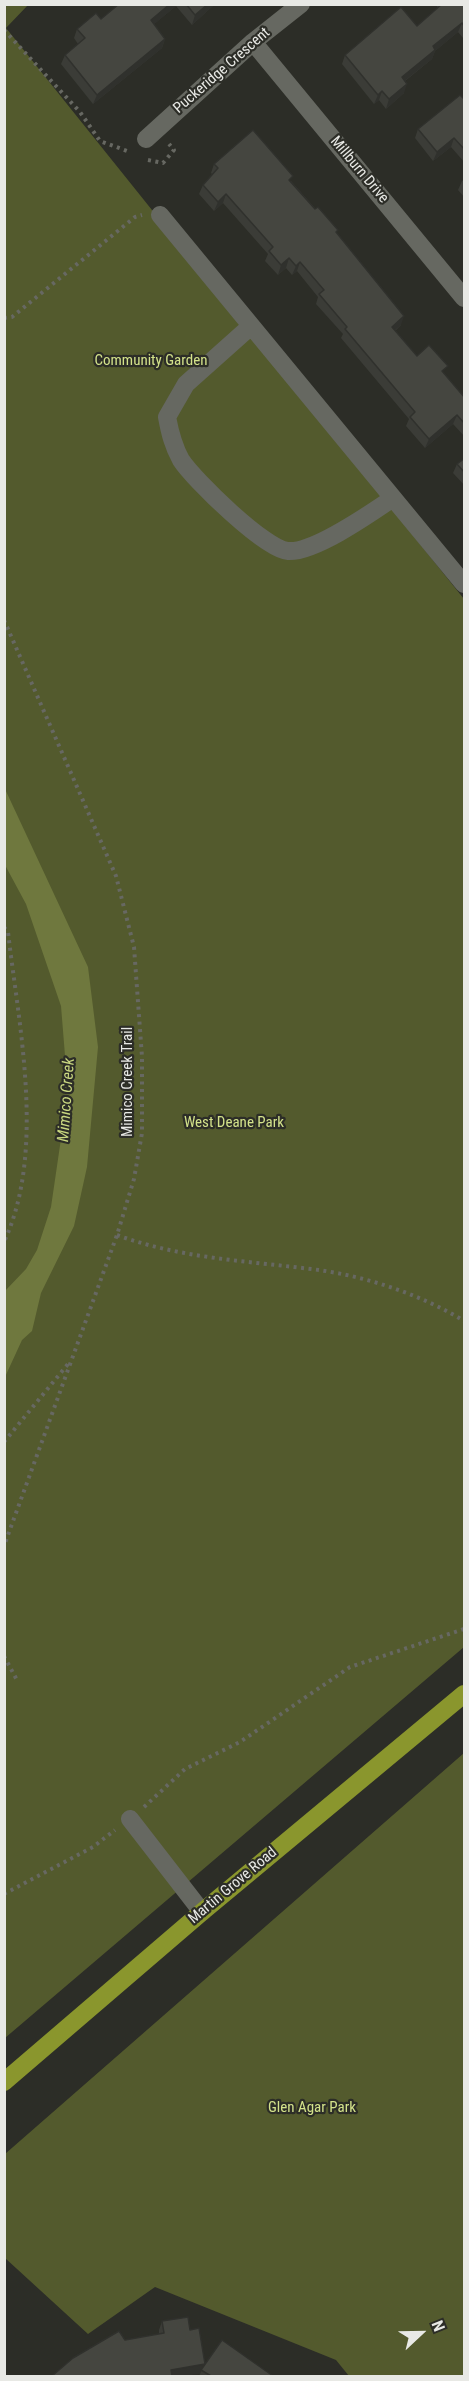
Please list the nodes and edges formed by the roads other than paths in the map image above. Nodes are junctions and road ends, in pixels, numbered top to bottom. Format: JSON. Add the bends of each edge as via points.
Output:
{"nodes":[{"id":1,"x":301,"y":4,"type":"edge"},
{"id":2,"x":253,"y":42,"type":"junction"},
{"id":3,"x":146,"y":139,"type":"dead end"},
{"id":4,"x":161,"y":217,"type":"road end"},
{"id":5,"x":465,"y":298,"type":"edge"},
{"id":6,"x":251,"y":326,"type":"junction"},
{"id":7,"x":393,"y":498,"type":"junction"},
{"id":8,"x":465,"y":584,"type":"edge"},
{"id":9,"x":465,"y":1694,"type":"edge"},
{"id":10,"x":130,"y":1819,"type":"road end"},
{"id":11,"x":202,"y":1912,"type":"junction"},
{"id":12,"x":4,"y":2082,"type":"edge"}],
"edges":[{"from":1,"to":2,"type":"street","name":"Puckeridge Crescent"},
{"from":2,"to":3,"type":"street","name":"Puckeridge Crescent"},
{"from":2,"to":5,"type":"street","name":"Millburn Drive"},
{"from":4,"to":6,"type":"street"},
{"from":6,"to":7,"type":"street"},
{"from":6,"to":7,"type":"street","via":[[186,384],[167,417],[172,442],[182,462],[252,532],[272,546],[288,551],[323,541]]},
{"from":7,"to":8,"type":"street"},
{"from":9,"to":11,"type":"main road","name":"Martin Grove Road"},
{"from":10,"to":11,"type":"street"},
{"from":11,"to":12,"type":"main road","name":"Martin Grove Road"}]}
